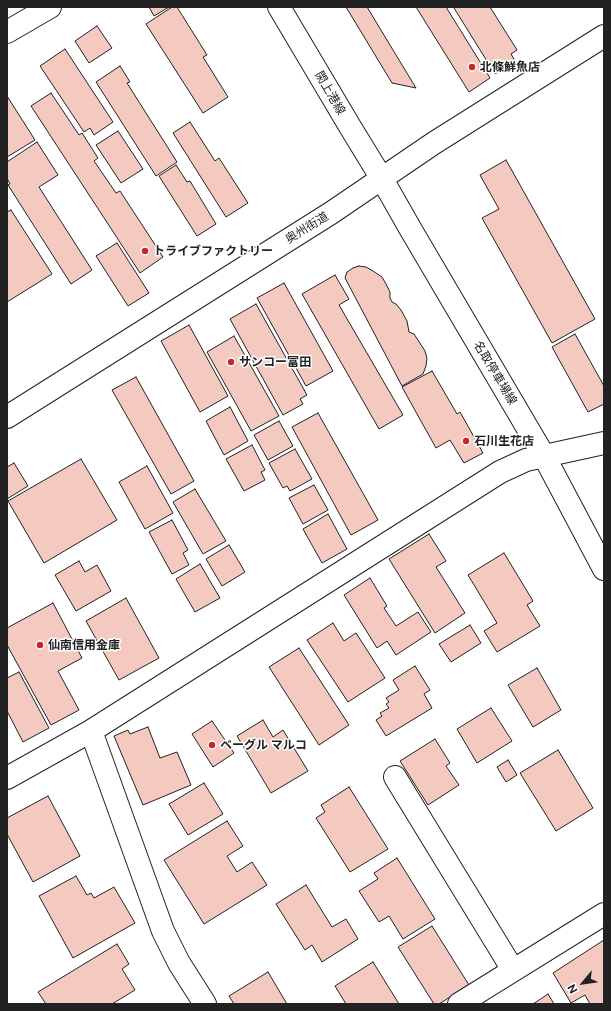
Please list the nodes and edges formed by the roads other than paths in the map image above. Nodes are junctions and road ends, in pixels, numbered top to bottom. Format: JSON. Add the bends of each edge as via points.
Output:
{"nodes":[{"id":1,"x":50,"y":7,"type":"edge"},
{"id":2,"x":279,"y":7,"type":"edge"},
{"id":3,"x":7,"y":32,"type":"edge"},
{"id":4,"x":604,"y":36,"type":"edge"},
{"id":5,"x":382,"y":179,"type":"junction"},
{"id":6,"x":7,"y":417,"type":"edge"},
{"id":7,"x":604,"y":443,"type":"edge"},
{"id":8,"x":544,"y":456,"type":"junction"},
{"id":9,"x":604,"y":569,"type":"edge"},
{"id":10,"x":91,"y":731,"type":"junction"},
{"id":11,"x":395,"y":777,"type":"dead end"},
{"id":12,"x":7,"y":778,"type":"edge"},
{"id":13,"x":604,"y":914,"type":"edge"},
{"id":14,"x":513,"y":970,"type":"junction"},
{"id":15,"x":206,"y":1004,"type":"edge"},
{"id":16,"x":459,"y":1004,"type":"edge"}],
"edges":[{"from":1,"to":3,"type":"street"},
{"from":2,"to":5,"type":"street","name":"閖上港線"},
{"from":4,"to":5,"type":"street","name":"奥州街道","via":[[434,143]]},
{"from":5,"to":6,"type":"street","name":"奥州街道"},
{"from":5,"to":8,"type":"street","name":"名取停車場線"},
{"from":7,"to":8,"type":"street"},
{"from":8,"to":9,"type":"street","name":"名取停車場線"},
{"from":8,"to":10,"type":"street","via":[[526,460],[500,472]]},
{"from":10,"to":12,"type":"street"},
{"from":10,"to":15,"type":"street","via":[[163,931],[179,963]]},
{"from":11,"to":14,"type":"street"},
{"from":13,"to":14,"type":"street"},
{"from":14,"to":16,"type":"street"}]}
